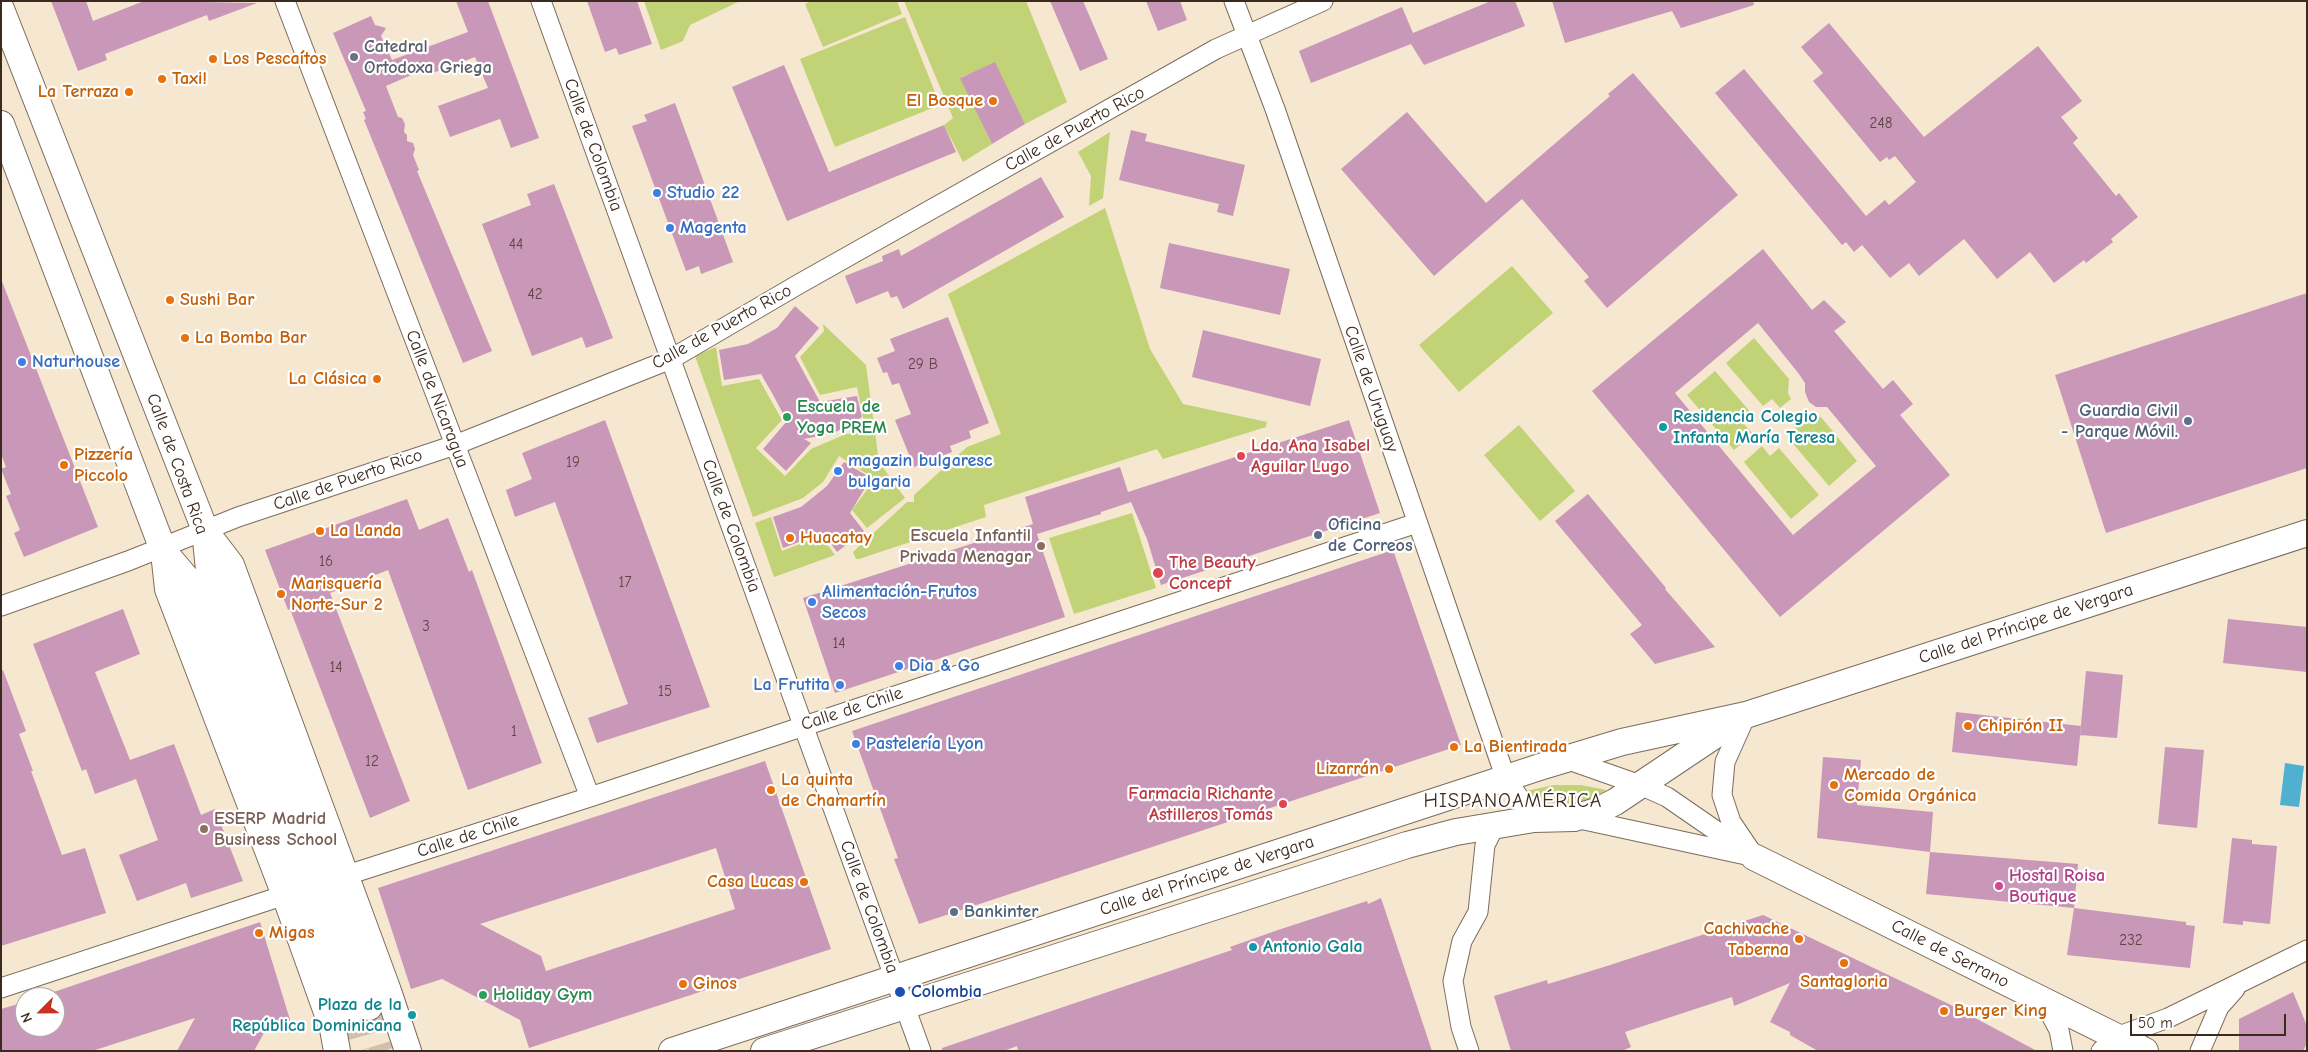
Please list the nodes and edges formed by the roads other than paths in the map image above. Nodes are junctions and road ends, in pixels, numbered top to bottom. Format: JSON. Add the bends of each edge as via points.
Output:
{"nodes":[{"id":1,"x":285,"y":1,"type":"edge"},
{"id":2,"x":541,"y":1,"type":"edge"},
{"id":3,"x":1234,"y":1,"type":"edge"},
{"id":4,"x":1323,"y":1,"type":"edge"},
{"id":5,"x":1,"y":9,"type":"edge"},
{"id":6,"x":1247,"y":34,"type":"junction"},
{"id":7,"x":1,"y":124,"type":"edge"},
{"id":8,"x":671,"y":359,"type":"junction"},
{"id":9,"x":455,"y":445,"type":"junction"},
{"id":10,"x":1417,"y":524,"type":"junction"},
{"id":11,"x":205,"y":530,"type":"junction"},
{"id":12,"x":2307,"y":533,"type":"edge"},
{"id":13,"x":163,"y":550,"type":"junction"},
{"id":14,"x":3,"y":600,"type":"edge"},
{"id":15,"x":1746,"y":715,"type":"junction"},
{"id":16,"x":803,"y":725,"type":"junction"},
{"id":17,"x":1566,"y":759,"type":"junction"},
{"id":18,"x":1506,"y":778,"type":"junction"},
{"id":19,"x":1640,"y":785,"type":"junction"},
{"id":20,"x":590,"y":797,"type":"junction"},
{"id":21,"x":1574,"y":818,"type":"junction"},
{"id":22,"x":1534,"y":819,"type":"junction"},
{"id":23,"x":1495,"y":825,"type":"junction"},
{"id":24,"x":1754,"y":857,"type":"junction"},
{"id":25,"x":344,"y":876,"type":"junction"},
{"id":26,"x":285,"y":895,"type":"junction"},
{"id":27,"x":2307,"y":950,"type":"edge"},
{"id":28,"x":895,"y":978,"type":"junction"},
{"id":29,"x":2241,"y":982,"type":"junction"},
{"id":30,"x":1,"y":988,"type":"edge"},
{"id":31,"x":2044,"y":1002,"type":"junction"},
{"id":32,"x":905,"y":1006,"type":"junction"},
{"id":33,"x":2110,"y":1044,"type":"edge"},
{"id":34,"x":2142,"y":1050,"type":"edge"},
{"id":35,"x":337,"y":1051,"type":"edge"},
{"id":36,"x":408,"y":1051,"type":"edge"},
{"id":37,"x":672,"y":1051,"type":"edge"},
{"id":38,"x":764,"y":1051,"type":"edge"},
{"id":39,"x":921,"y":1051,"type":"edge"},
{"id":40,"x":1469,"y":1051,"type":"edge"},
{"id":41,"x":2063,"y":1051,"type":"edge"},
{"id":42,"x":2200,"y":1051,"type":"edge"}],
"edges":[{"from":1,"to":9,"type":"street","name":"Calle de Nicaragua"},
{"from":2,"to":8,"type":"street","name":"Calle de Colombia"},
{"from":3,"to":6,"type":"street","name":"Calle de Uruguay"},
{"from":4,"to":6,"type":"street","name":"Calle de Puerto Rico"},
{"from":5,"to":11,"type":"main road","name":"Calle de Costa Rica"},
{"from":6,"to":8,"type":"street","name":"Calle de Puerto Rico","via":[[846,257]]},
{"from":6,"to":10,"type":"street","name":"Calle de Uruguay"},
{"from":7,"to":13,"type":"main road","name":"Calle de Costa Rica"},
{"from":8,"to":9,"type":"street","name":"Calle de Puerto Rico"},
{"from":8,"to":16,"type":"street","name":"Calle de Colombia"},
{"from":9,"to":11,"type":"street","name":"Calle de Puerto Rico"},
{"from":9,"to":20,"type":"street","name":"Calle de Nicaragua"},
{"from":10,"to":16,"type":"street","name":"Calle de Chile"},
{"from":10,"to":18,"type":"street","name":"Calle de Uruguay"},
{"from":11,"to":13,"type":"street","name":"Calle de Puerto Rico"},
{"from":11,"to":13,"type":"main road","name":"Calle de Costa Rica","via":[[209,570],[359,1010],[187,579]]},
{"from":11,"to":25,"type":"main road","via":[[230,565]]},
{"from":12,"to":15,"type":"main road","name":"Calle del Príncipe de Vergara"},
{"from":13,"to":14,"type":"street","name":"Calle de Puerto Rico"},
{"from":13,"to":26,"type":"main road","via":[[168,589]]},
{"from":15,"to":17,"type":"main road","name":"Calle del Príncipe de Vergara","via":[[1622,742]]},
{"from":15,"to":19,"type":"main road","name":"Calle del Príncipe de Vergara"},
{"from":15,"to":24,"type":"street","via":[[1725,762],[1722,795],[1732,822]]},
{"from":16,"to":20,"type":"street","name":"Calle de Chile"},
{"from":16,"to":28,"type":"street","name":"Calle de Colombia"},
{"from":17,"to":18,"type":"main road","name":"Calle del Príncipe de Vergara"},
{"from":17,"to":19,"type":"street"},
{"from":18,"to":22,"type":"street","name":"Calle de Uruguay"},
{"from":18,"to":28,"type":"main road","name":"Calle del Príncipe de Vergara"},
{"from":19,"to":21,"type":"main road","name":"Calle del Príncipe de Vergara","via":[[1615,802]]},
{"from":19,"to":24,"type":"street","via":[[1666,797]]},
{"from":20,"to":25,"type":"street","name":"Calle de Chile"},
{"from":21,"to":22,"type":"main road","name":"Calle del Príncipe de Vergara"},
{"from":21,"to":24,"type":"street"},
{"from":22,"to":23,"type":"main road","name":"Calle del Príncipe de Vergara"},
{"from":23,"to":32,"type":"main road","name":"Calle del Príncipe de Vergara","via":[[1385,851]]},
{"from":23,"to":40,"type":"street","via":[[1485,845],[1478,912],[1462,941],[1453,981]]},
{"from":24,"to":31,"type":"main road","name":"Calle de Serrano"},
{"from":25,"to":36,"type":"main road"},
{"from":26,"to":30,"type":"street"},
{"from":26,"to":35,"type":"main road","via":[[330,1020]]},
{"from":27,"to":29,"type":"street"},
{"from":28,"to":32,"type":"street","name":"Calle de Colombia"},
{"from":28,"to":37,"type":"main road","name":"Calle del Príncipe de Vergara"},
{"from":29,"to":33,"type":"street"},
{"from":29,"to":42,"type":"street","via":[[2219,1007]]},
{"from":31,"to":33,"type":"main road","name":"Calle de Serrano"},
{"from":31,"to":41,"type":"street","via":[[2058,1030]]},
{"from":32,"to":38,"type":"main road","name":"Calle del Príncipe de Vergara"},
{"from":32,"to":39,"type":"street","name":"Calle de Colombia"},
{"from":33,"to":34,"type":"main road","name":"Calle de Serrano"}]}
